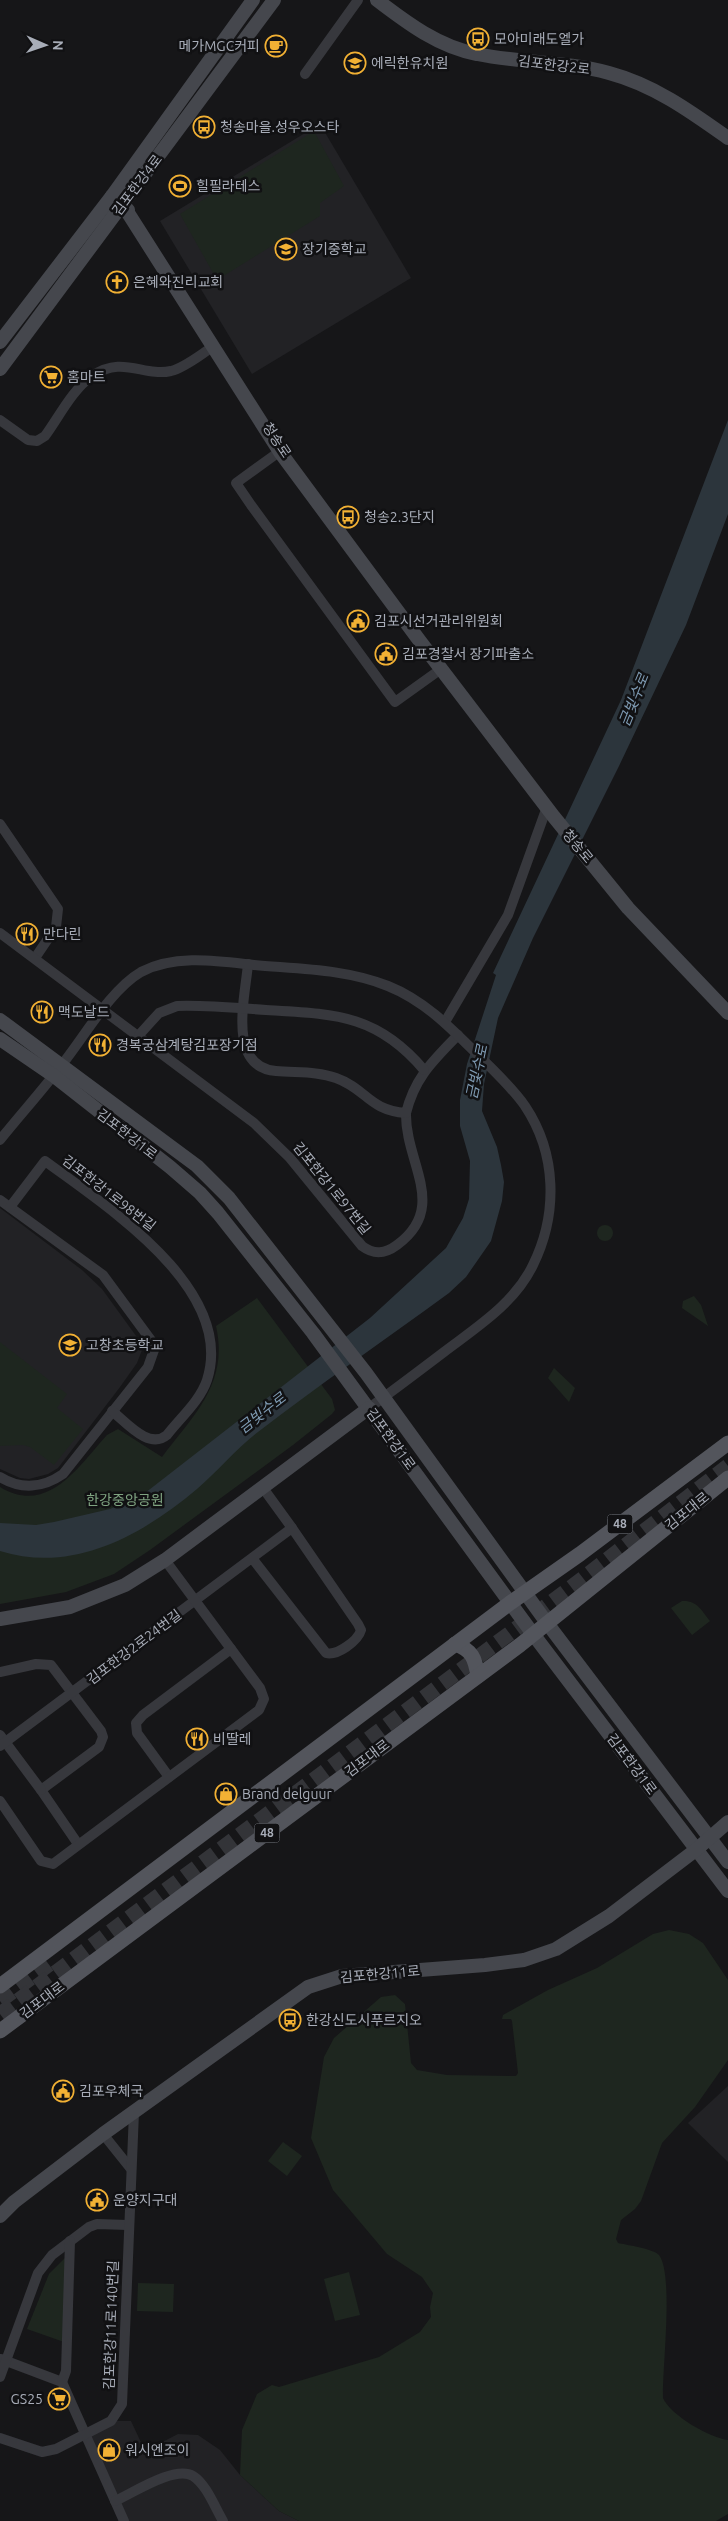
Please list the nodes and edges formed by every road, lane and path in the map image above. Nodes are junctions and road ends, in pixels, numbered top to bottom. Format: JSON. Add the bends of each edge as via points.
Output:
{"nodes":[{"id":1,"x":253,"y":0,"type":"edge"},
{"id":2,"x":274,"y":0,"type":"edge"},
{"id":3,"x":358,"y":0,"type":"edge"},
{"id":4,"x":377,"y":0,"type":"edge"},
{"id":5,"x":305,"y":74,"type":"dead end"},
{"id":6,"x":728,"y":138,"type":"edge"},
{"id":7,"x":112,"y":196,"type":"junction"},
{"id":8,"x":123,"y":205,"type":"junction"},
{"id":9,"x":0,"y":342,"type":"edge"},
{"id":10,"x":213,"y":347,"type":"junction"},
{"id":11,"x":0,"y":369,"type":"edge"},
{"id":12,"x":0,"y":420,"type":"edge"},
{"id":13,"x":281,"y":450,"type":"junction"},
{"id":14,"x":441,"y":669,"type":"junction"},
{"id":15,"x":551,"y":812,"type":"junction"},
{"id":16,"x":1,"y":827,"type":"edge"},
{"id":17,"x":0,"y":933,"type":"edge"},
{"id":18,"x":35,"y":958,"type":"junction"},
{"id":19,"x":248,"y":964,"type":"junction"},
{"id":20,"x":244,"y":1008,"type":"junction"},
{"id":21,"x":105,"y":1009,"type":"junction"},
{"id":22,"x":728,"y":1013,"type":"edge"},
{"id":23,"x":0,"y":1020,"type":"edge"},
{"id":24,"x":445,"y":1022,"type":"junction"},
{"id":25,"x":139,"y":1035,"type":"junction"},
{"id":26,"x":459,"y":1036,"type":"junction"},
{"id":27,"x":0,"y":1039,"type":"edge"},
{"id":28,"x":424,"y":1070,"type":"junction"},
{"id":29,"x":58,"y":1071,"type":"junction"},
{"id":30,"x":406,"y":1113,"type":"junction"},
{"id":31,"x":0,"y":1140,"type":"edge"},
{"id":32,"x":0,"y":1200,"type":"edge"},
{"id":33,"x":10,"y":1207,"type":"junction"},
{"id":34,"x":383,"y":1398,"type":"junction"},
{"id":35,"x":369,"y":1408,"type":"junction"},
{"id":36,"x":112,"y":1411,"type":"junction"},
{"id":37,"x":728,"y":1443,"type":"edge"},
{"id":38,"x":0,"y":1477,"type":"edge"},
{"id":39,"x":728,"y":1478,"type":"edge"},
{"id":40,"x":263,"y":1488,"type":"junction"},
{"id":41,"x":292,"y":1528,"type":"junction"},
{"id":42,"x":252,"y":1558,"type":"junction"},
{"id":43,"x":165,"y":1560,"type":"junction"},
{"id":44,"x":526,"y":1593,"type":"junction"},
{"id":45,"x":195,"y":1601,"type":"junction"},
{"id":46,"x":510,"y":1603,"type":"junction"},
{"id":47,"x":0,"y":1619,"type":"edge"},
{"id":48,"x":547,"y":1623,"type":"junction"},
{"id":49,"x":533,"y":1634,"type":"junction"},
{"id":50,"x":455,"y":1644,"type":"junction"},
{"id":51,"x":231,"y":1649,"type":"junction"},
{"id":52,"x":0,"y":1672,"type":"edge"},
{"id":53,"x":478,"y":1676,"type":"junction"},
{"id":54,"x":73,"y":1692,"type":"junction"},
{"id":55,"x":2,"y":1741,"type":"edge"},
{"id":56,"x":170,"y":1777,"type":"junction"},
{"id":57,"x":41,"y":1790,"type":"junction"},
{"id":58,"x":0,"y":1800,"type":"edge"},
{"id":59,"x":728,"y":1822,"type":"edge"},
{"id":60,"x":728,"y":1827,"type":"edge"},
{"id":61,"x":710,"y":1839,"type":"junction"},
{"id":62,"x":78,"y":1844,"type":"junction"},
{"id":63,"x":697,"y":1850,"type":"junction"},
{"id":64,"x":728,"y":1862,"type":"edge"},
{"id":65,"x":728,"y":1891,"type":"edge"},
{"id":66,"x":0,"y":1986,"type":"edge"},
{"id":67,"x":0,"y":2031,"type":"edge"},
{"id":68,"x":134,"y":2112,"type":"junction"},
{"id":69,"x":103,"y":2134,"type":"junction"},
{"id":70,"x":131,"y":2169,"type":"junction"},
{"id":71,"x":0,"y":2216,"type":"edge"},
{"id":72,"x":128,"y":2226,"type":"junction"},
{"id":73,"x":70,"y":2241,"type":"junction"},
{"id":74,"x":3,"y":2360,"type":"edge"},
{"id":75,"x":0,"y":2377,"type":"edge"},
{"id":76,"x":62,"y":2382,"type":"junction"},
{"id":77,"x":84,"y":2435,"type":"junction"},
{"id":78,"x":0,"y":2438,"type":"edge"},
{"id":79,"x":115,"y":2501,"type":"junction"},
{"id":80,"x":124,"y":2521,"type":"edge"},
{"id":81,"x":223,"y":2521,"type":"edge"}],
"edges":[{"from":1,"to":7,"type":"street","name":"김포한강4로"},
{"from":2,"to":8,"type":"street","name":"김포한강4로"},
{"from":3,"to":5,"type":"street"},
{"from":4,"to":6,"type":"street","name":"김포한강2로","via":[[429,36],[475,54],[575,66],[647,86],[674,100]]},
{"from":7,"to":8,"type":"street","name":"청송로"},
{"from":7,"to":9,"type":"street","name":"김포한강4로"},
{"from":8,"to":10,"type":"street","name":"청송로","via":[[139,220]]},
{"from":8,"to":11,"type":"street","name":"김포한강4로"},
{"from":10,"to":12,"type":"street","via":[[170,371],[125,366],[109,368],[93,376],[45,436],[37,441],[28,440]]},
{"from":10,"to":13,"type":"street","name":"청송로"},
{"from":13,"to":14,"type":"street","name":"청송로","via":[[423,638]]},
{"from":13,"to":14,"type":"street","via":[[236,482],[395,702]]},
{"from":14,"to":15,"type":"street","name":"청송로"},
{"from":15,"to":22,"type":"street","name":"청송로","via":[[638,920]]},
{"from":15,"to":24,"type":"street","via":[[511,909]]},
{"from":16,"to":18,"type":"street","via":[[58,909],[56,927]]},
{"from":17,"to":18,"type":"street"},
{"from":18,"to":21,"type":"street"},
{"from":19,"to":20,"type":"street"},
{"from":19,"to":21,"type":"street","via":[[182,961],[155,966],[128,982]]},
{"from":19,"to":24,"type":"street","via":[[368,979],[404,994]]},
{"from":20,"to":25,"type":"street","via":[[188,1005],[168,1008],[150,1021]]},
{"from":20,"to":28,"type":"street","via":[[322,1014],[360,1022],[402,1046]]},
{"from":20,"to":30,"type":"street","via":[[244,1046],[246,1054],[257,1066],[334,1077],[382,1109]]},
{"from":21,"to":25,"type":"street","name":"김포한강1로97번길"},
{"from":21,"to":29,"type":"street"},
{"from":23,"to":29,"type":"street","name":"김포한강1로"},
{"from":24,"to":26,"type":"street"},
{"from":25,"to":30,"type":"street","name":"김포한강1로97번길","via":[[275,1141],[370,1252],[390,1250],[403,1240],[415,1228],[423,1206],[421,1182],[407,1133]]},
{"from":26,"to":28,"type":"street","name":"김포한강1로97번길"},
{"from":26,"to":34,"type":"street","via":[[510,1087],[538,1130],[549,1164],[549,1218],[540,1248],[522,1284],[501,1307]]},
{"from":27,"to":29,"type":"street","name":"김포한강1로"},
{"from":28,"to":30,"type":"street","name":"김포한강1로97번길"},
{"from":29,"to":31,"type":"street"},
{"from":29,"to":34,"type":"street","name":"김포한강1로","via":[[212,1179]]},
{"from":29,"to":35,"type":"street","name":"김포한강1로","via":[[200,1193],[258,1261]]},
{"from":32,"to":33,"type":"street"},
{"from":33,"to":36,"type":"street","via":[[103,1275],[150,1335],[154,1350],[148,1367]]},
{"from":33,"to":36,"type":"street","name":"김포한강1로98번길","via":[[45,1161],[157,1249],[204,1313],[212,1355],[207,1381],[201,1394],[167,1435],[162,1440],[151,1440]]},
{"from":34,"to":35,"type":"street"},
{"from":34,"to":44,"type":"street","name":"김포한강1로"},
{"from":35,"to":40,"type":"street"},
{"from":35,"to":46,"type":"street","name":"김포한강1로"},
{"from":36,"to":38,"type":"street","via":[[54,1480],[25,1486]]},
{"from":37,"to":44,"type":"main road","number":"48"},
{"from":39,"to":48,"type":"main road","name":"김포대로","number":"48"},
{"from":40,"to":41,"type":"street"},
{"from":40,"to":43,"type":"street"},
{"from":41,"to":42,"type":"street","name":"김포한강2로24번길"},
{"from":41,"to":42,"type":"street","via":[[360,1627],[358,1636],[345,1647],[330,1654],[322,1649]]},
{"from":42,"to":45,"type":"street","name":"김포한강2로24번길"},
{"from":43,"to":45,"type":"street","name":"김포한강2로24번길"},
{"from":43,"to":47,"type":"street","via":[[125,1585],[87,1601],[52,1611]]},
{"from":44,"to":46,"type":"main road","number":"48"},
{"from":44,"to":48,"type":"street","name":"김포한강1로"},
{"from":45,"to":51,"type":"street","name":"김포한강2로24번길"},
{"from":45,"to":54,"type":"street","name":"김포한강2로24번길"},
{"from":46,"to":49,"type":"street","name":"김포한강1로"},
{"from":46,"to":50,"type":"main road","number":"48"},
{"from":48,"to":49,"type":"main road","name":"김포대로","number":"48"},
{"from":48,"to":61,"type":"street","name":"김포한강1로"},
{"from":49,"to":53,"type":"main road","name":"김포대로","number":"48"},
{"from":49,"to":63,"type":"street","name":"김포한강1로"},
{"from":50,"to":53,"type":"main road","via":[[470,1651],[476,1661]]},
{"from":50,"to":66,"type":"main road","number":"48"},
{"from":51,"to":56,"type":"street","name":"김포한강2로24번길","via":[[263,1694],[263,1705]]},
{"from":51,"to":56,"type":"street","via":[[136,1723],[137,1733]]},
{"from":52,"to":54,"type":"street","name":"김포한강2로24번길","via":[[36,1664],[51,1665]]},
{"from":53,"to":67,"type":"main road","name":"김포대로","number":"48"},
{"from":54,"to":55,"type":"street","name":"김포한강2로24번길"},
{"from":54,"to":57,"type":"street","name":"김포한강2로24번길","via":[[101,1731],[102,1742],[94,1752]]},
{"from":55,"to":57,"type":"street","name":"김포한강2로24번길"},
{"from":56,"to":62,"type":"street","name":"김포한강2로24번길"},
{"from":57,"to":62,"type":"street","name":"김포한강2로24번길"},
{"from":58,"to":62,"type":"street","name":"김포한강2로24번길","via":[[45,1863],[57,1861]]},
{"from":59,"to":61,"type":"street","name":"김포한강11로"},
{"from":60,"to":61,"type":"street","name":"김포한강11로"},
{"from":61,"to":63,"type":"street","name":"김포한강11로"},
{"from":61,"to":64,"type":"street","name":"김포한강1로"},
{"from":63,"to":65,"type":"street","name":"김포한강1로"},
{"from":63,"to":68,"type":"street","name":"김포한강11로","via":[[609,1916],[556,1949],[524,1960],[342,1976],[308,1987]]},
{"from":68,"to":69,"type":"street","name":"김포한강11로"},
{"from":68,"to":70,"type":"street","name":"김포한강11로140번길"},
{"from":69,"to":70,"type":"street"},
{"from":69,"to":71,"type":"street","name":"김포한강11로"},
{"from":70,"to":72,"type":"street","name":"김포한강11로140번길"},
{"from":72,"to":73,"type":"street","via":[[89,2226]]},
{"from":72,"to":77,"type":"street","name":"김포한강11로140번길","via":[[122,2404],[111,2421]]},
{"from":73,"to":74,"type":"street","via":[[52,2255],[38,2273]]},
{"from":73,"to":76,"type":"street","via":[[66,2371]]},
{"from":74,"to":75,"type":"street"},
{"from":74,"to":76,"type":"street"},
{"from":76,"to":77,"type":"street"},
{"from":77,"to":78,"type":"street","name":"김포한강11로140번길","via":[[42,2452]]},
{"from":77,"to":79,"type":"street"},
{"from":79,"to":80,"type":"street"},
{"from":79,"to":81,"type":"street","via":[[182,2472],[200,2483]]}]}
